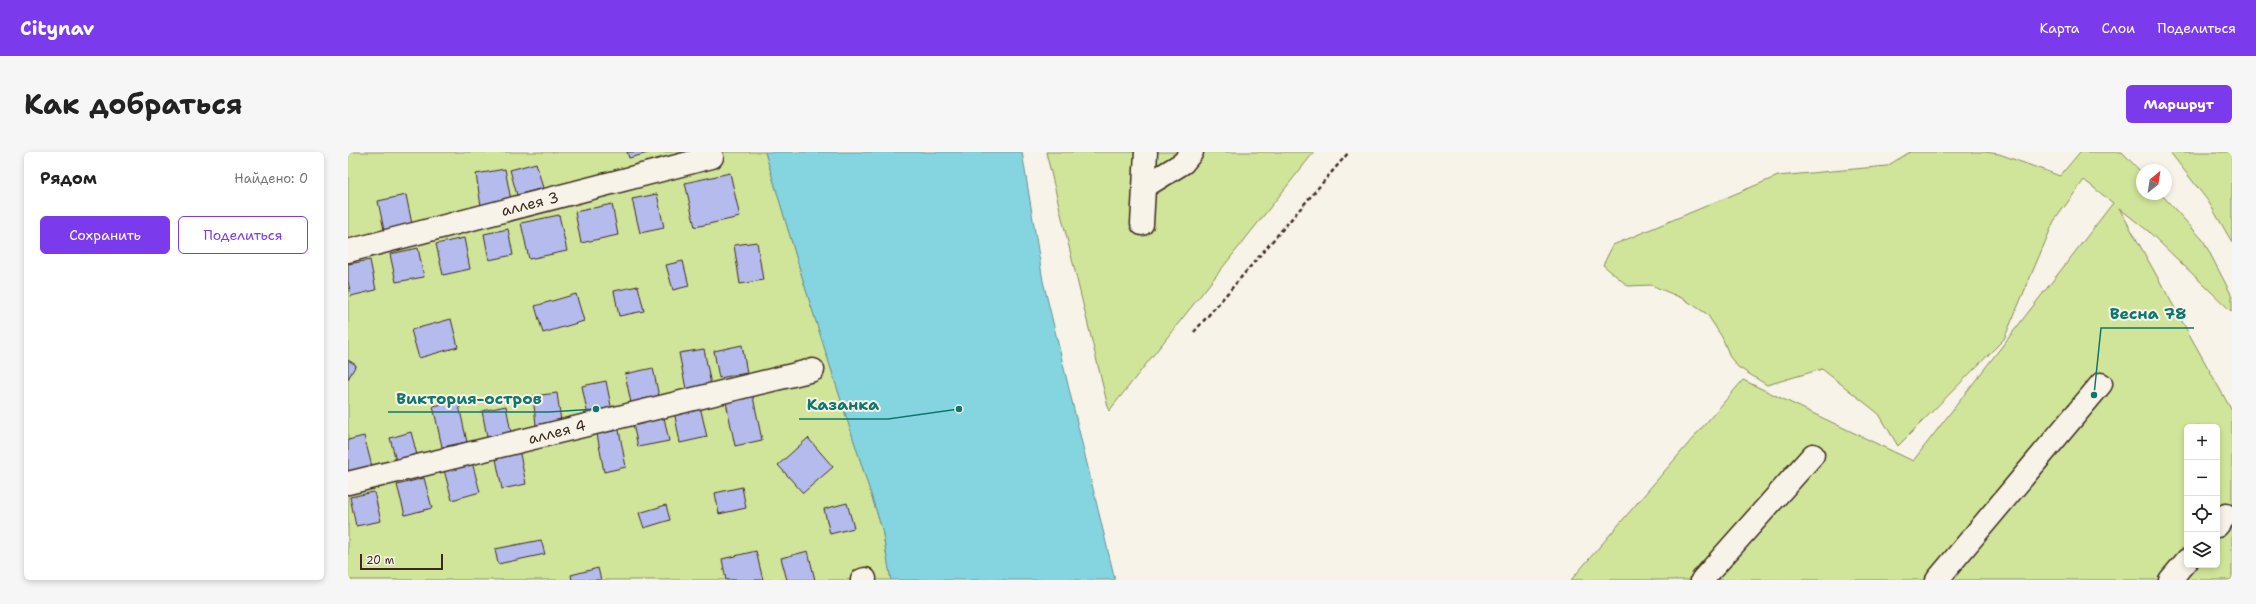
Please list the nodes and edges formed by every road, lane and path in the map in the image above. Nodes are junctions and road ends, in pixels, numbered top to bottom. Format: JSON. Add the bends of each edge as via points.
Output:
{"nodes":[{"id":1,"x":1146,"y":152,"type":"edge"},
{"id":2,"x":1192,"y":152,"type":"edge"},
{"id":3,"x":1349,"y":152,"type":"edge"},
{"id":4,"x":712,"y":157,"type":"dead end"},
{"id":5,"x":1144,"y":187,"type":"junction"},
{"id":6,"x":1142,"y":224,"type":"dead end"},
{"id":7,"x":348,"y":251,"type":"edge"},
{"id":8,"x":1194,"y":332,"type":"dead end"},
{"id":9,"x":813,"y":370,"type":"dead end"},
{"id":10,"x":2101,"y":384,"type":"dead end"},
{"id":11,"x":1813,"y":455,"type":"dead end"},
{"id":12,"x":348,"y":483,"type":"edge"},
{"id":13,"x":2184,"y":564,"type":"edge"},
{"id":14,"x":1702,"y":580,"type":"edge"},
{"id":15,"x":1937,"y":580,"type":"edge"},
{"id":16,"x":2170,"y":580,"type":"edge"}],
"edges":[{"from":1,"to":5,"type":"lane"},
{"from":2,"to":5,"type":"lane","via":[[1183,163]]},
{"from":3,"to":8,"type":"path"},
{"from":4,"to":7,"type":"lane","name":"аллея 3"},
{"from":5,"to":6,"type":"lane"},
{"from":9,"to":12,"type":"lane","name":"аллея 4"},
{"from":10,"to":15,"type":"lane"},
{"from":11,"to":14,"type":"lane"},
{"from":13,"to":16,"type":"lane"}]}
